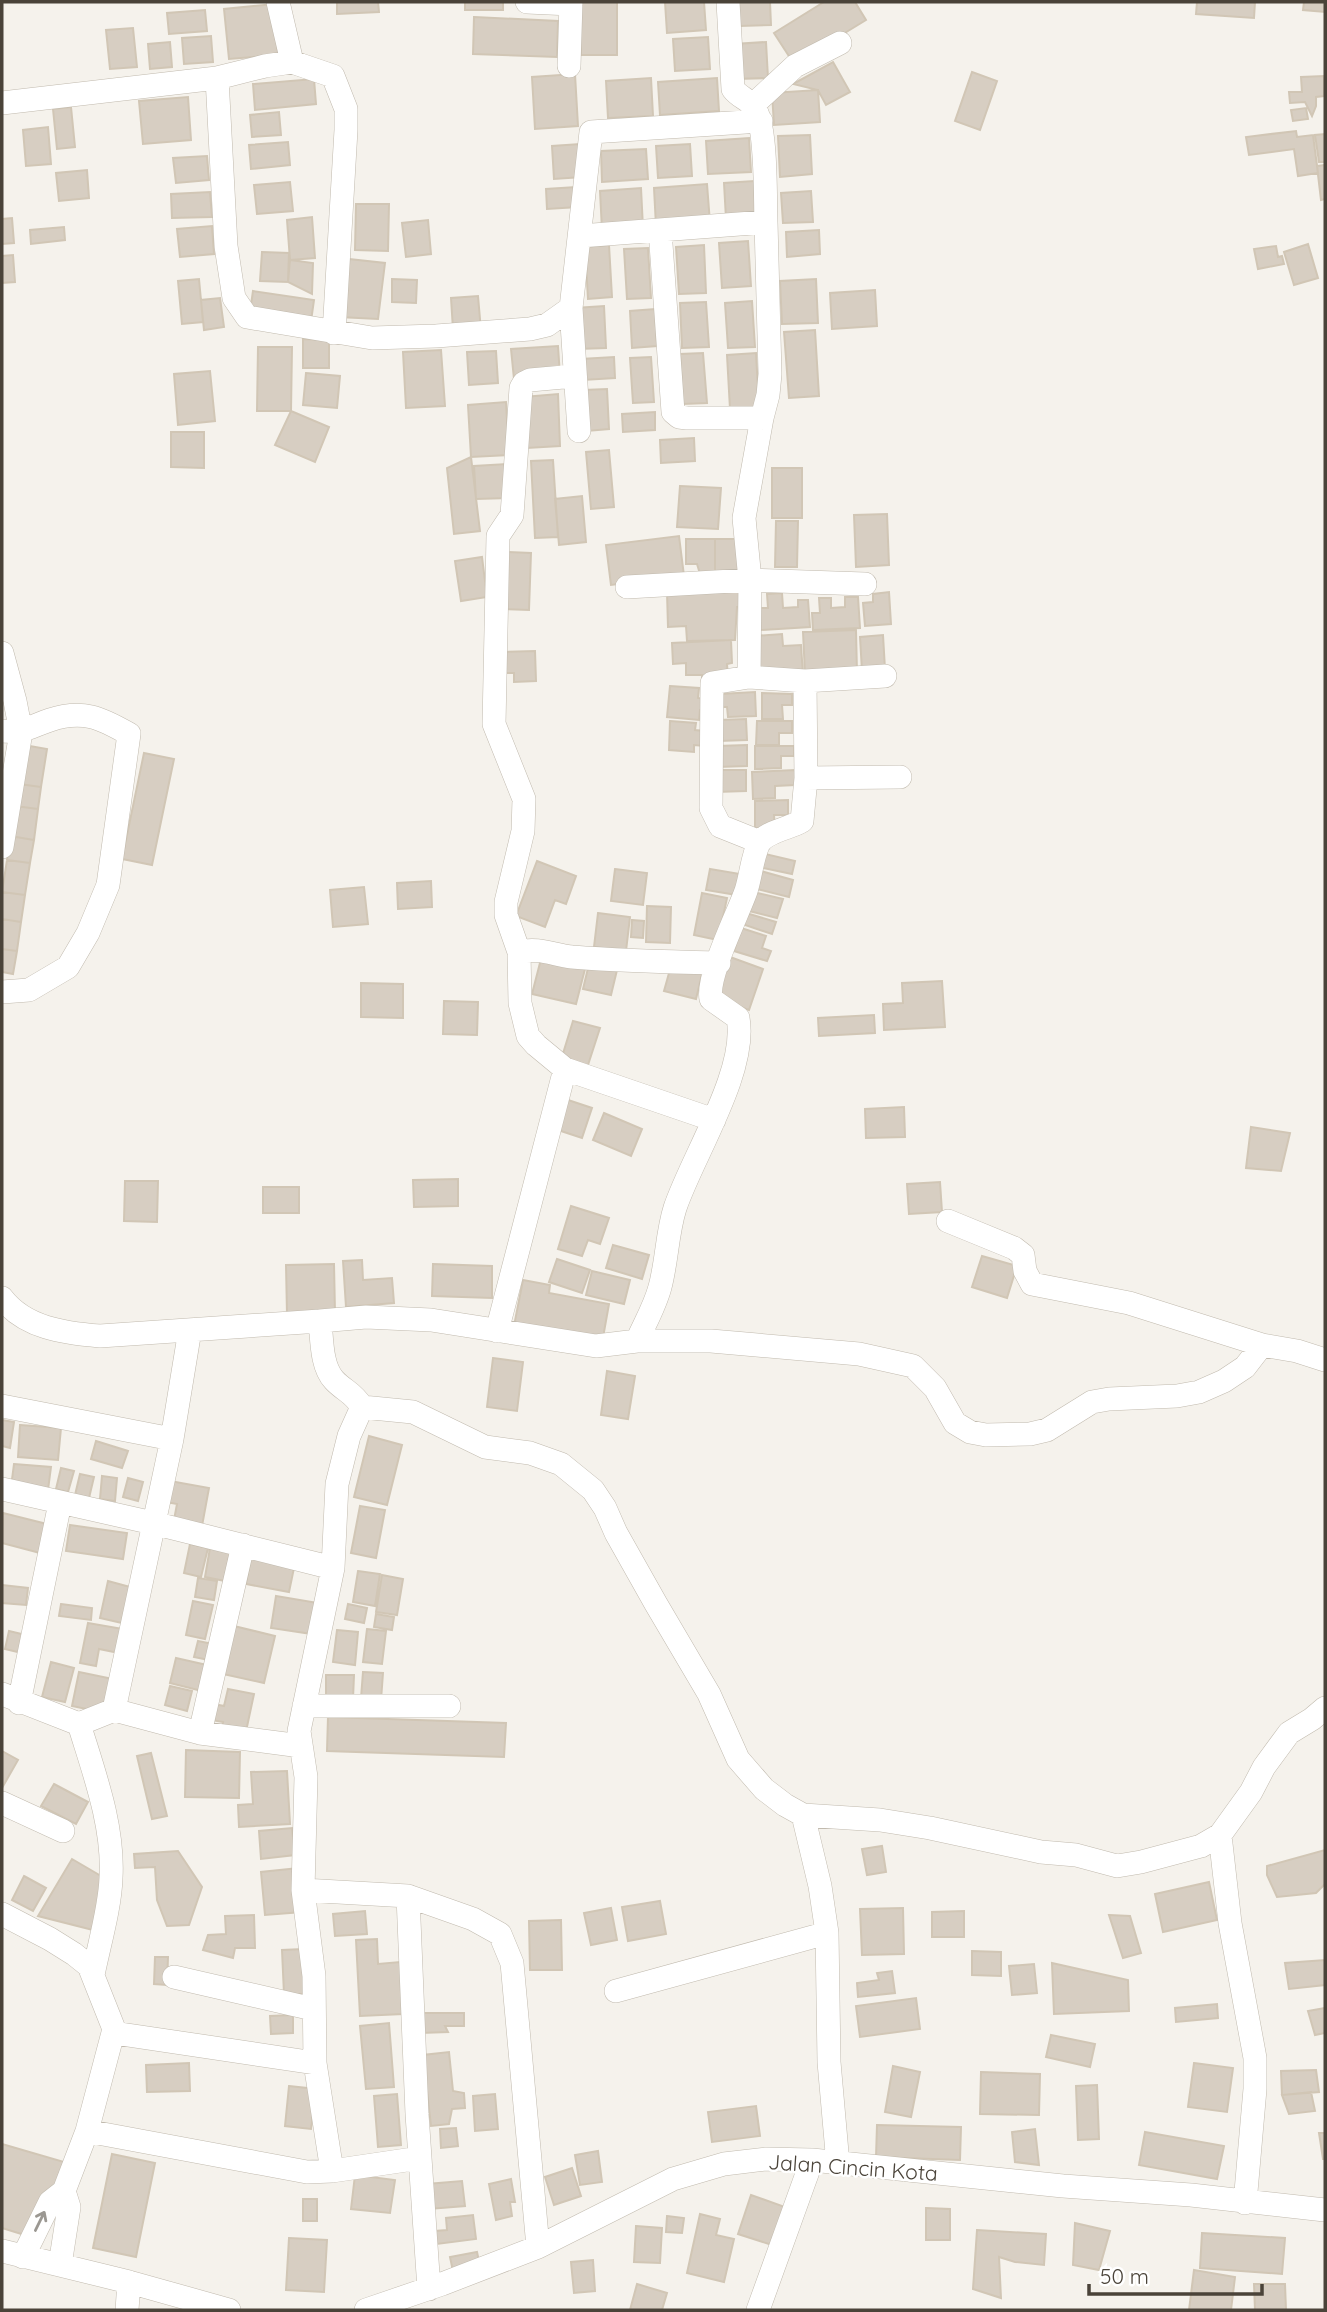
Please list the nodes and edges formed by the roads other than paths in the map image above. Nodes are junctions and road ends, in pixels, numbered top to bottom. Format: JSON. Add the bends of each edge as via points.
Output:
{"nodes":[{"id":1,"x":278,"y":2,"type":"edge"},
{"id":2,"x":527,"y":2,"type":"edge"},
{"id":3,"x":728,"y":2,"type":"edge"},
{"id":4,"x":571,"y":3,"type":"edge"},
{"id":5,"x":840,"y":43,"type":"dead end"},
{"id":6,"x":292,"y":62,"type":"junction"},
{"id":7,"x":569,"y":66,"type":"dead end"},
{"id":8,"x":216,"y":78,"type":"junction"},
{"id":9,"x":2,"y":103,"type":"edge"},
{"id":10,"x":757,"y":113,"type":"junction"},
{"id":11,"x":766,"y":222,"type":"junction"},
{"id":12,"x":660,"y":230,"type":"junction"},
{"id":13,"x":580,"y":236,"type":"junction"},
{"id":14,"x":571,"y":308,"type":"junction"},
{"id":15,"x":334,"y":333,"type":"junction"},
{"id":16,"x":575,"y":376,"type":"junction"},
{"id":17,"x":762,"y":418,"type":"junction"},
{"id":18,"x":579,"y":431,"type":"dead end"},
{"id":19,"x":750,"y":580,"type":"junction"},
{"id":20,"x":865,"y":584,"type":"dead end"},
{"id":21,"x":627,"y":587,"type":"dead end"},
{"id":22,"x":2,"y":653,"type":"edge"},
{"id":23,"x":886,"y":676,"type":"dead end"},
{"id":24,"x":749,"y":677,"type":"junction"},
{"id":25,"x":805,"y":681,"type":"junction"},
{"id":26,"x":11,"y":731,"type":"edge"},
{"id":27,"x":900,"y":777,"type":"dead end"},
{"id":28,"x":806,"y":778,"type":"junction"},
{"id":29,"x":760,"y":842,"type":"junction"},
{"id":30,"x":2,"y":846,"type":"edge"},
{"id":31,"x":519,"y":952,"type":"junction"},
{"id":32,"x":719,"y":963,"type":"junction"},
{"id":33,"x":2,"y":992,"type":"edge"},
{"id":34,"x":565,"y":1069,"type":"junction"},
{"id":35,"x":714,"y":1120,"type":"junction"},
{"id":36,"x":948,"y":1221,"type":"dead end"},
{"id":37,"x":6,"y":1312,"type":"edge"},
{"id":38,"x":320,"y":1321,"type":"junction"},
{"id":39,"x":190,"y":1330,"type":"junction"},
{"id":40,"x":497,"y":1331,"type":"junction"},
{"id":41,"x":637,"y":1341,"type":"junction"},
{"id":42,"x":1262,"y":1345,"type":"junction"},
{"id":43,"x":1325,"y":1360,"type":"edge"},
{"id":44,"x":2,"y":1406,"type":"edge"},
{"id":45,"x":362,"y":1407,"type":"junction"},
{"id":46,"x":172,"y":1439,"type":"junction"},
{"id":47,"x":2,"y":1489,"type":"edge"},
{"id":48,"x":61,"y":1503,"type":"junction"},
{"id":49,"x":153,"y":1523,"type":"junction"},
{"id":50,"x":243,"y":1545,"type":"junction"},
{"id":51,"x":333,"y":1568,"type":"junction"},
{"id":52,"x":10,"y":1699,"type":"edge"},
{"id":53,"x":304,"y":1706,"type":"junction"},
{"id":54,"x":449,"y":1706,"type":"dead end"},
{"id":55,"x":1325,"y":1708,"type":"edge"},
{"id":56,"x":114,"y":1710,"type":"junction"},
{"id":57,"x":79,"y":1724,"type":"junction"},
{"id":58,"x":200,"y":1733,"type":"junction"},
{"id":59,"x":301,"y":1746,"type":"junction"},
{"id":60,"x":2,"y":1803,"type":"edge"},
{"id":61,"x":803,"y":1815,"type":"junction"},
{"id":62,"x":63,"y":1831,"type":"dead end"},
{"id":63,"x":1220,"y":1835,"type":"junction"},
{"id":64,"x":303,"y":1890,"type":"junction"},
{"id":65,"x":408,"y":1896,"type":"junction"},
{"id":66,"x":2,"y":1914,"type":"edge"},
{"id":67,"x":827,"y":1933,"type":"junction"},
{"id":68,"x":93,"y":1975,"type":"junction"},
{"id":69,"x":174,"y":1977,"type":"dead end"},
{"id":70,"x":615,"y":1991,"type":"dead end"},
{"id":71,"x":313,"y":2009,"type":"junction"},
{"id":72,"x":114,"y":2033,"type":"junction"},
{"id":73,"x":315,"y":2063,"type":"junction"},
{"id":74,"x":87,"y":2131,"type":"junction"},
{"id":75,"x":420,"y":2158,"type":"junction"},
{"id":76,"x":812,"y":2160,"type":"junction"},
{"id":77,"x":838,"y":2164,"type":"junction"},
{"id":78,"x":332,"y":2171,"type":"junction"},
{"id":79,"x":64,"y":2190,"type":"junction"},
{"id":80,"x":1245,"y":2203,"type":"junction"},
{"id":81,"x":1325,"y":2210,"type":"edge"},
{"id":82,"x":538,"y":2247,"type":"junction"},
{"id":83,"x":12,"y":2254,"type":"edge"},
{"id":84,"x":61,"y":2265,"type":"junction"},
{"id":85,"x":129,"y":2282,"type":"junction"},
{"id":86,"x":429,"y":2289,"type":"junction"},
{"id":87,"x":127,"y":2310,"type":"edge"},
{"id":88,"x":229,"y":2310,"type":"edge"},
{"id":89,"x":366,"y":2310,"type":"edge"},
{"id":90,"x":758,"y":2310,"type":"edge"}],
"edges":[{"from":1,"to":6,"type":"street"},
{"from":2,"to":4,"type":"street"},
{"from":3,"to":10,"type":"street","via":[[733,89]]},
{"from":4,"to":7,"type":"street"},
{"from":5,"to":10,"type":"street","via":[[794,66]]},
{"from":6,"to":8,"type":"street"},
{"from":6,"to":15,"type":"street","via":[[332,76],[346,109]]},
{"from":8,"to":9,"type":"street"},
{"from":8,"to":15,"type":"street","via":[[226,246],[234,298],[247,317]]},
{"from":10,"to":11,"type":"street"},
{"from":10,"to":13,"type":"street","via":[[591,132]]},
{"from":11,"to":12,"type":"street"},
{"from":11,"to":17,"type":"street","via":[[770,374]]},
{"from":12,"to":13,"type":"street"},
{"from":12,"to":17,"type":"street","via":[[673,412],[687,418]]},
{"from":13,"to":14,"type":"street"},
{"from":14,"to":15,"type":"street","via":[[547,325],[530,328],[372,338]]},
{"from":14,"to":16,"type":"street"},
{"from":16,"to":18,"type":"street"},
{"from":16,"to":31,"type":"street","via":[[524,383],[512,515],[498,536],[494,724],[524,799],[523,831],[506,902]]},
{"from":17,"to":19,"type":"street","via":[[744,518]]},
{"from":19,"to":20,"type":"street"},
{"from":19,"to":21,"type":"street"},
{"from":19,"to":24,"type":"street"},
{"from":22,"to":26,"type":"street","via":[[16,701]]},
{"from":23,"to":25,"type":"street"},
{"from":24,"to":25,"type":"street"},
{"from":24,"to":29,"type":"street","via":[[712,683],[711,808],[720,825]]},
{"from":25,"to":28,"type":"street"},
{"from":26,"to":30,"type":"street"},
{"from":26,"to":33,"type":"street","via":[[74,716],[98,717],[129,734],[108,884],[88,933],[68,967],[29,990]]},
{"from":27,"to":28,"type":"street"},
{"from":28,"to":29,"type":"street","via":[[803,821]]},
{"from":29,"to":32,"type":"street"},
{"from":31,"to":32,"type":"street"},
{"from":31,"to":34,"type":"street","via":[[520,1003],[528,1036]]},
{"from":32,"to":35,"type":"street","via":[[711,999],[738,1018],[740,1028]]},
{"from":34,"to":35,"type":"street"},
{"from":34,"to":40,"type":"street"},
{"from":35,"to":41,"type":"street","via":[[675,1209],[660,1288]]},
{"from":36,"to":42,"type":"street","via":[[1014,1248],[1023,1255],[1032,1284],[1129,1303]]},
{"from":37,"to":39,"type":"street","via":[[79,1334]]},
{"from":38,"to":39,"type":"street"},
{"from":38,"to":40,"type":"street","via":[[401,1318]]},
{"from":38,"to":45,"type":"street","via":[[326,1365],[334,1381],[355,1395]]},
{"from":39,"to":46,"type":"street"},
{"from":40,"to":41,"type":"street","via":[[596,1346]]},
{"from":41,"to":42,"type":"street","via":[[822,1349],[904,1363],[921,1372],[955,1423],[970,1432],[1008,1436],[1047,1430],[1092,1402],[1199,1392],[1245,1367]]},
{"from":42,"to":43,"type":"street"},
{"from":44,"to":46,"type":"street"},
{"from":45,"to":51,"type":"street","via":[[337,1484]]},
{"from":45,"to":61,"type":"street","via":[[412,1412],[485,1447],[530,1453],[561,1464],[593,1490],[709,1694],[738,1759],[764,1789]]},
{"from":46,"to":49,"type":"street"},
{"from":47,"to":48,"type":"street"},
{"from":48,"to":49,"type":"street"},
{"from":48,"to":52,"type":"street"},
{"from":49,"to":50,"type":"street"},
{"from":49,"to":56,"type":"street"},
{"from":50,"to":51,"type":"street"},
{"from":50,"to":58,"type":"street"},
{"from":51,"to":53,"type":"street"},
{"from":52,"to":57,"type":"street"},
{"from":53,"to":54,"type":"street"},
{"from":53,"to":59,"type":"street"},
{"from":55,"to":63,"type":"street","via":[[1289,1732]]},
{"from":56,"to":57,"type":"street"},
{"from":56,"to":58,"type":"street"},
{"from":57,"to":68,"type":"street","via":[[100,1792],[111,1879]]},
{"from":58,"to":59,"type":"street"},
{"from":59,"to":64,"type":"street","via":[[306,1777]]},
{"from":60,"to":62,"type":"street"},
{"from":61,"to":63,"type":"street","via":[[880,1819],[1117,1866],[1201,1846]]},
{"from":61,"to":67,"type":"street"},
{"from":63,"to":80,"type":"street","via":[[1234,1949],[1255,2058]]},
{"from":64,"to":65,"type":"street"},
{"from":64,"to":71,"type":"street","via":[[314,1976]]},
{"from":65,"to":75,"type":"street"},
{"from":65,"to":82,"type":"street","via":[[473,1919],[500,1934],[508,1950]]},
{"from":66,"to":68,"type":"street","via":[[74,1954]]},
{"from":67,"to":70,"type":"street"},
{"from":67,"to":77,"type":"street"},
{"from":68,"to":72,"type":"street"},
{"from":69,"to":71,"type":"street"},
{"from":71,"to":73,"type":"street"},
{"from":72,"to":73,"type":"street"},
{"from":72,"to":74,"type":"street"},
{"from":73,"to":78,"type":"street"},
{"from":74,"to":78,"type":"street","via":[[307,2172]]},
{"from":74,"to":79,"type":"street"},
{"from":75,"to":78,"type":"street"},
{"from":75,"to":86,"type":"street"},
{"from":76,"to":77,"type":"street","name":"Jalan Cincin Kota"},
{"from":76,"to":82,"type":"street","name":"Jalan Cincin Kota","via":[[724,2164],[673,2179]]},
{"from":76,"to":90,"type":"street"},
{"from":77,"to":80,"type":"street","name":"Jalan Cincin Kota"},
{"from":83,"to":79,"type":"street","one_way":true},
{"from":79,"to":84,"type":"street","via":[[69,2207]]},
{"from":80,"to":81,"type":"street","name":"Jalan Cincin Kota"},
{"from":82,"to":86,"type":"street","name":"Jalan Cincin Kota"},
{"from":83,"to":84,"type":"street"},
{"from":84,"to":85,"type":"street"},
{"from":85,"to":87,"type":"street"},
{"from":85,"to":88,"type":"street"},
{"from":86,"to":89,"type":"street","name":"Jalan Cincin Kota"}]}
